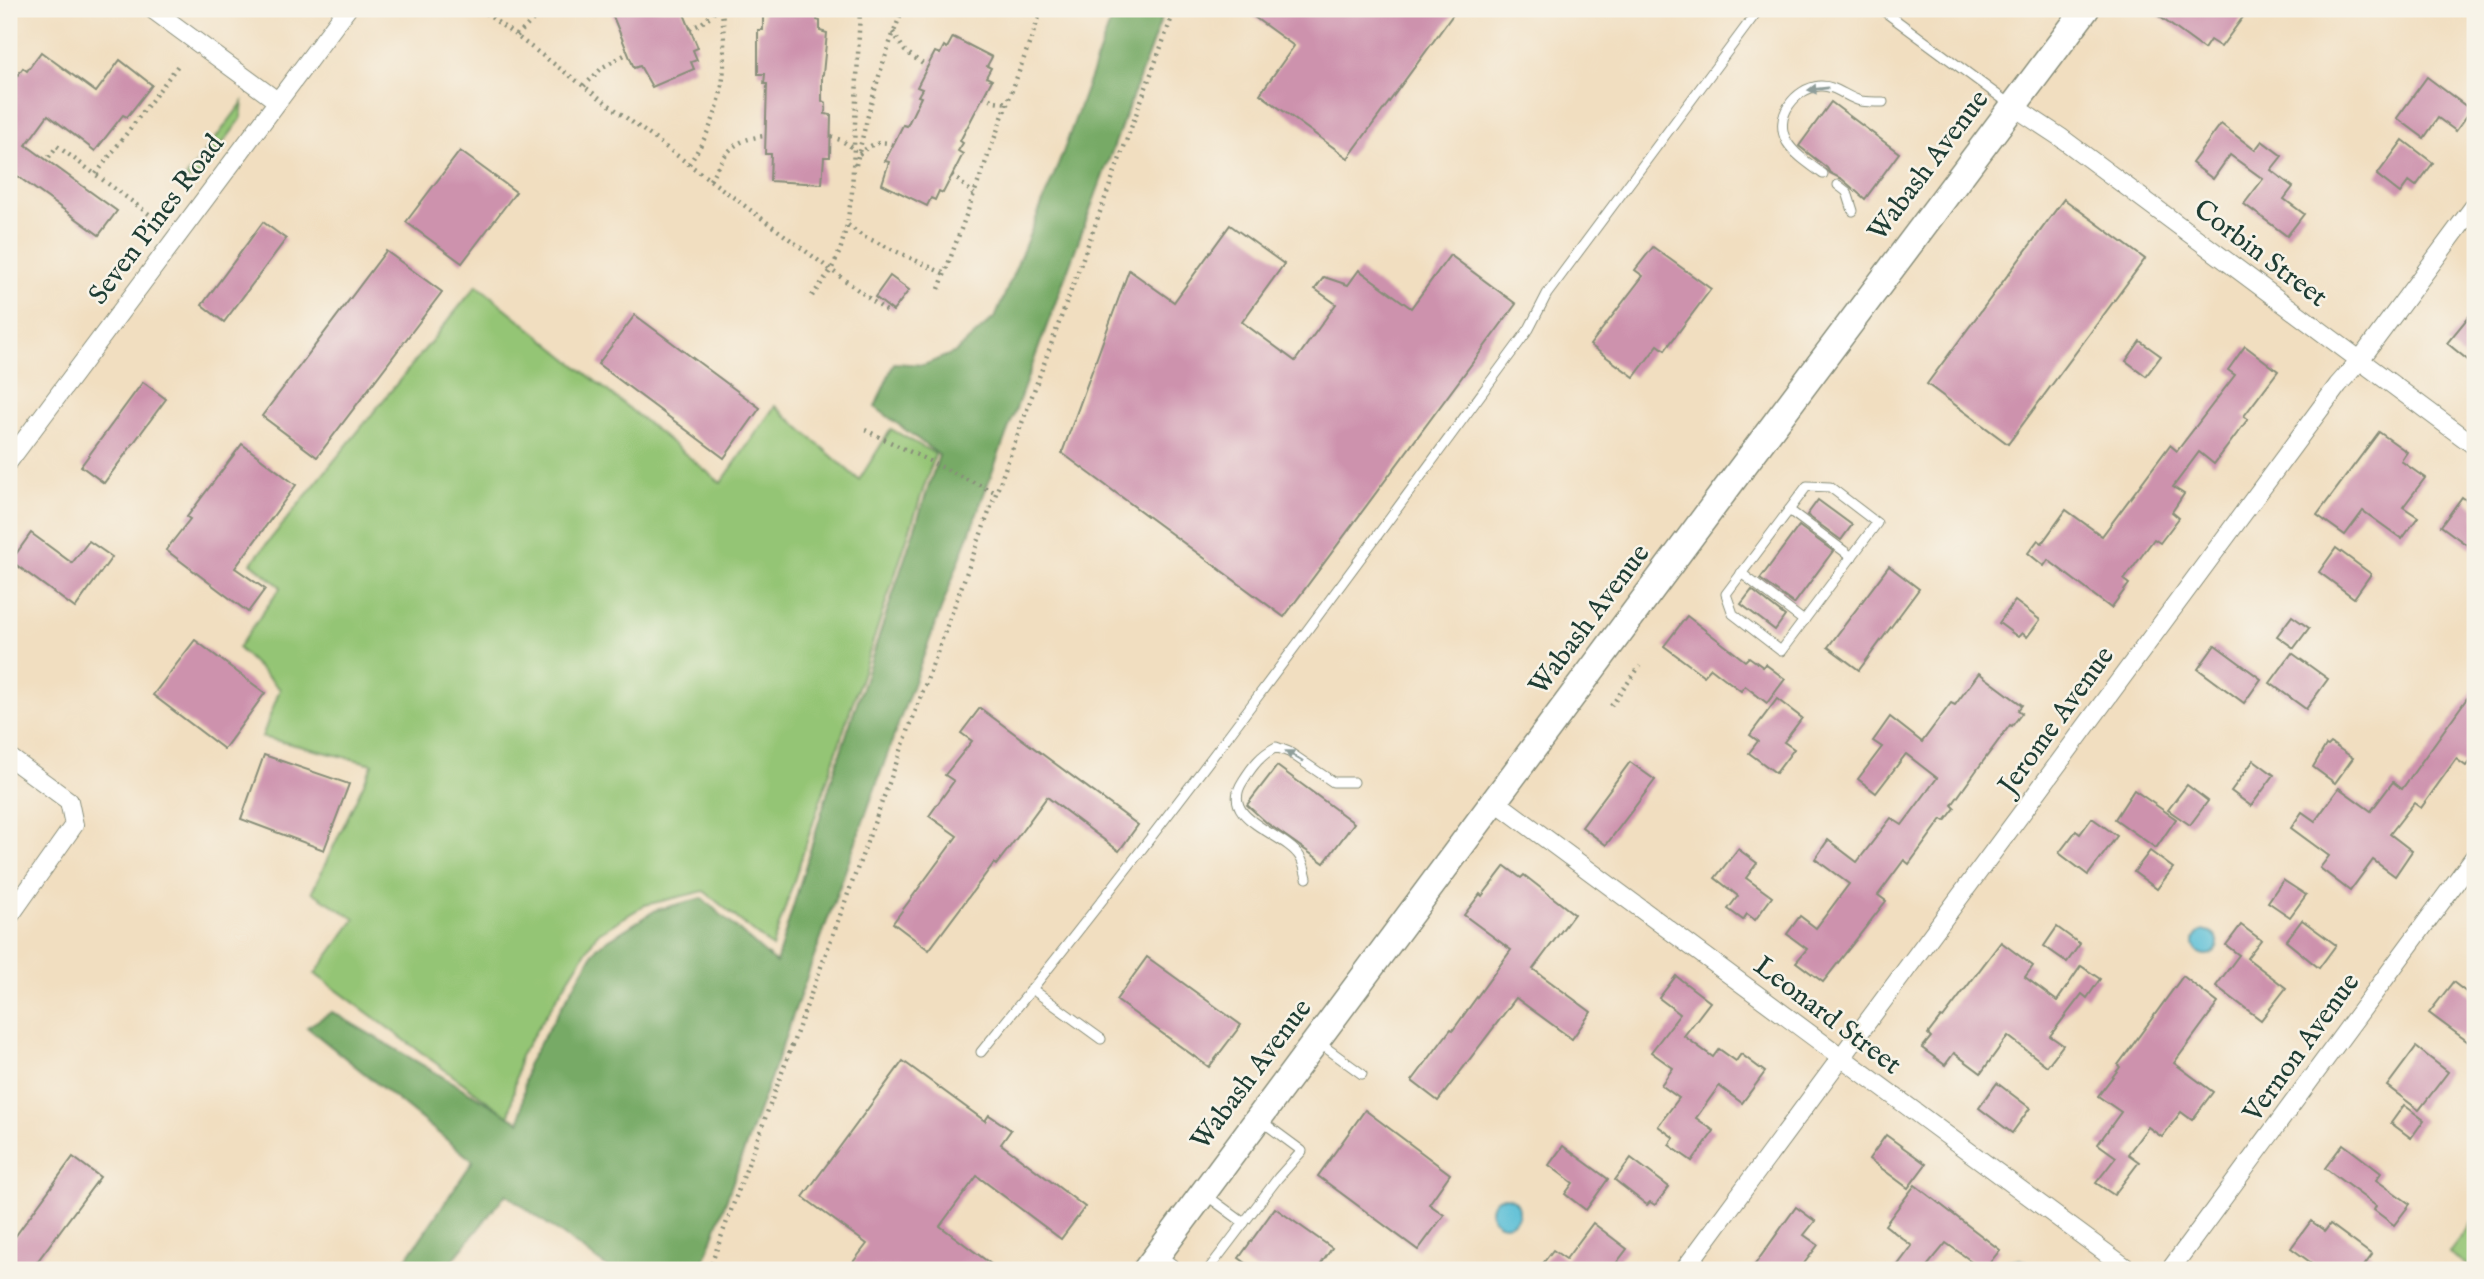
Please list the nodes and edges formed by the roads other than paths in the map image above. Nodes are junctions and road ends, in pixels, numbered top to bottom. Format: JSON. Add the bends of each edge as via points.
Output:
{"nodes":[{"id":1,"x":152,"y":9,"type":"edge"},
{"id":2,"x":347,"y":9,"type":"edge"},
{"id":3,"x":1759,"y":9,"type":"edge"},
{"id":4,"x":1881,"y":9,"type":"edge"},
{"id":5,"x":2086,"y":9,"type":"edge"},
{"id":6,"x":277,"y":101,"type":"junction"},
{"id":7,"x":1883,"y":102,"type":"dead end"},
{"id":8,"x":2013,"y":106,"type":"junction"},
{"id":9,"x":1823,"y":174,"type":"dead end"},
{"id":10,"x":1838,"y":185,"type":"dead end"},
{"id":11,"x":2475,"y":205,"type":"edge"},
{"id":12,"x":1853,"y":211,"type":"dead end"},
{"id":13,"x":2360,"y":360,"type":"junction"},
{"id":14,"x":2475,"y":446,"type":"edge"},
{"id":15,"x":9,"y":461,"type":"edge"},
{"id":16,"x":1789,"y":510,"type":"junction"},
{"id":17,"x":1852,"y":557,"type":"junction"},
{"id":18,"x":1741,"y":573,"type":"junction"},
{"id":19,"x":1804,"y":621,"type":"junction"},
{"id":20,"x":9,"y":757,"type":"edge"},
{"id":21,"x":1354,"y":782,"type":"dead end"},
{"id":22,"x":1495,"y":801,"type":"junction"},
{"id":23,"x":2475,"y":856,"type":"edge"},
{"id":24,"x":1307,"y":878,"type":"dead end"},
{"id":25,"x":9,"y":917,"type":"edge"},
{"id":26,"x":1032,"y":989,"type":"junction"},
{"id":27,"x":1101,"y":1039,"type":"dead end"},
{"id":28,"x":1317,"y":1041,"type":"junction"},
{"id":29,"x":981,"y":1052,"type":"dead end"},
{"id":30,"x":1840,"y":1058,"type":"junction"},
{"id":31,"x":1362,"y":1074,"type":"dead end"},
{"id":32,"x":1259,"y":1119,"type":"junction"},
{"id":33,"x":1204,"y":1193,"type":"junction"},
{"id":34,"x":1244,"y":1223,"type":"junction"},
{"id":35,"x":1152,"y":1262,"type":"edge"},
{"id":36,"x":1181,"y":1270,"type":"edge"},
{"id":37,"x":1208,"y":1270,"type":"edge"},
{"id":38,"x":1684,"y":1270,"type":"edge"},
{"id":39,"x":2129,"y":1270,"type":"edge"},
{"id":40,"x":2170,"y":1270,"type":"edge"}],
"edges":[{"from":1,"to":6,"type":"street"},
{"from":2,"to":6,"type":"street","name":"Seven Pines Road"},
{"from":3,"to":26,"type":"lane","via":[[1327,602]]},
{"from":4,"to":8,"type":"lane"},
{"from":5,"to":8,"type":"main road","name":"Wabash Avenue"},
{"from":6,"to":15,"type":"street","name":"Seven Pines Road"},
{"from":7,"to":9,"type":"lane","one_way":true,"via":[[1859,101],[1825,86],[1797,93],[1787,108],[1785,140]]},
{"from":8,"to":13,"type":"street","name":"Corbin Street"},
{"from":8,"to":22,"type":"main road","name":"Wabash Avenue"},
{"from":10,"to":12,"type":"lane","via":[[1847,192]]},
{"from":11,"to":13,"type":"street","name":"Jerome Avenue"},
{"from":13,"to":14,"type":"street","name":"Corbin Street"},
{"from":13,"to":30,"type":"street","name":"Jerome Avenue"},
{"from":16,"to":17,"type":"lane"},
{"from":16,"to":17,"type":"lane","via":[[1807,486],[1830,487],[1877,523]]},
{"from":16,"to":18,"type":"lane"},
{"from":17,"to":19,"type":"lane"},
{"from":18,"to":19,"type":"lane"},
{"from":18,"to":19,"type":"lane","via":[[1726,594],[1733,614],[1781,651]]},
{"from":20,"to":25,"type":"street","via":[[68,801],[74,825]]},
{"from":21,"to":24,"type":"lane","one_way":true,"via":[[1334,782],[1276,747],[1262,755],[1240,786],[1236,798],[1241,811],[1300,856]]},
{"from":22,"to":28,"type":"main road","name":"Wabash Avenue"},
{"from":22,"to":30,"type":"street","name":"Leonard Street"},
{"from":23,"to":40,"type":"street","name":"Vernon Avenue"},
{"from":26,"to":27,"type":"lane"},
{"from":26,"to":29,"type":"lane"},
{"from":28,"to":31,"type":"lane"},
{"from":28,"to":32,"type":"main road","name":"Wabash Avenue"},
{"from":30,"to":38,"type":"street","name":"Jerome Avenue"},
{"from":30,"to":39,"type":"street","name":"Leonard Street"},
{"from":32,"to":33,"type":"main road","name":"Wabash Avenue"},
{"from":32,"to":34,"type":"lane","via":[[1303,1151]]},
{"from":33,"to":34,"type":"lane"},
{"from":33,"to":35,"type":"main road","name":"Wabash Avenue"},
{"from":34,"to":37,"type":"lane"},
{"from":35,"to":36,"type":"lane"}]}
